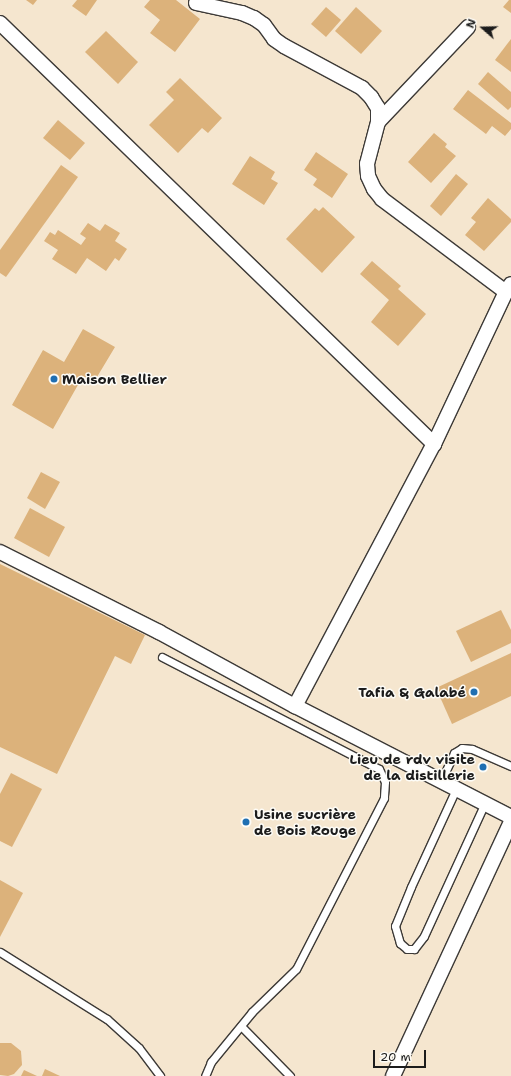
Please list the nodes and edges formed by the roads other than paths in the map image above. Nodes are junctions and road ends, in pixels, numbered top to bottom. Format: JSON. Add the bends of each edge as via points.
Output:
{"nodes":[{"id":1,"x":196,"y":3,"type":"dead end"},
{"id":2,"x":0,"y":23,"type":"edge"},
{"id":3,"x":468,"y":27,"type":"dead end"},
{"id":4,"x":378,"y":122,"type":"junction"},
{"id":5,"x":508,"y":288,"type":"edge"},
{"id":6,"x":434,"y":444,"type":"junction"},
{"id":7,"x":0,"y":552,"type":"edge"},
{"id":8,"x":162,"y":657,"type":"dead end"},
{"id":9,"x":295,"y":706,"type":"junction"},
{"id":10,"x":511,"y":766,"type":"edge"},
{"id":11,"x":441,"y":781,"type":"junction"},
{"id":12,"x":456,"y":789,"type":"junction"},
{"id":13,"x":485,"y":803,"type":"junction"},
{"id":14,"x":511,"y":817,"type":"edge"},
{"id":15,"x":511,"y":822,"type":"edge"},
{"id":16,"x":0,"y":952,"type":"edge"},
{"id":17,"x":241,"y":1026,"type":"junction"},
{"id":18,"x":160,"y":1076,"type":"edge"},
{"id":19,"x":205,"y":1076,"type":"edge"},
{"id":20,"x":290,"y":1076,"type":"edge"},
{"id":21,"x":394,"y":1076,"type":"edge"}],
"edges":[{"from":1,"to":4,"type":"street","via":[[254,18],[284,46],[362,88],[378,108]]},
{"from":2,"to":6,"type":"street"},
{"from":3,"to":4,"type":"street"},
{"from":4,"to":5,"type":"street","via":[[367,164],[368,176],[374,189],[382,199]]},
{"from":5,"to":6,"type":"street"},
{"from":6,"to":9,"type":"street"},
{"from":7,"to":9,"type":"street","via":[[159,632]]},
{"from":8,"to":17,"type":"lane","via":[[379,769],[385,782],[384,798],[296,969]]},
{"from":9,"to":11,"type":"street"},
{"from":10,"to":11,"type":"lane","via":[[472,749],[462,748],[454,753]]},
{"from":11,"to":12,"type":"street"},
{"from":12,"to":13,"type":"street"},
{"from":12,"to":13,"type":"lane","via":[[410,887],[395,926],[400,943],[406,949],[414,949],[424,936]]},
{"from":13,"to":14,"type":"street"},
{"from":15,"to":21,"type":"street"},
{"from":16,"to":18,"type":"lane","via":[[107,1019],[138,1048]]},
{"from":17,"to":19,"type":"lane","via":[[211,1062]]},
{"from":17,"to":20,"type":"lane"}]}
